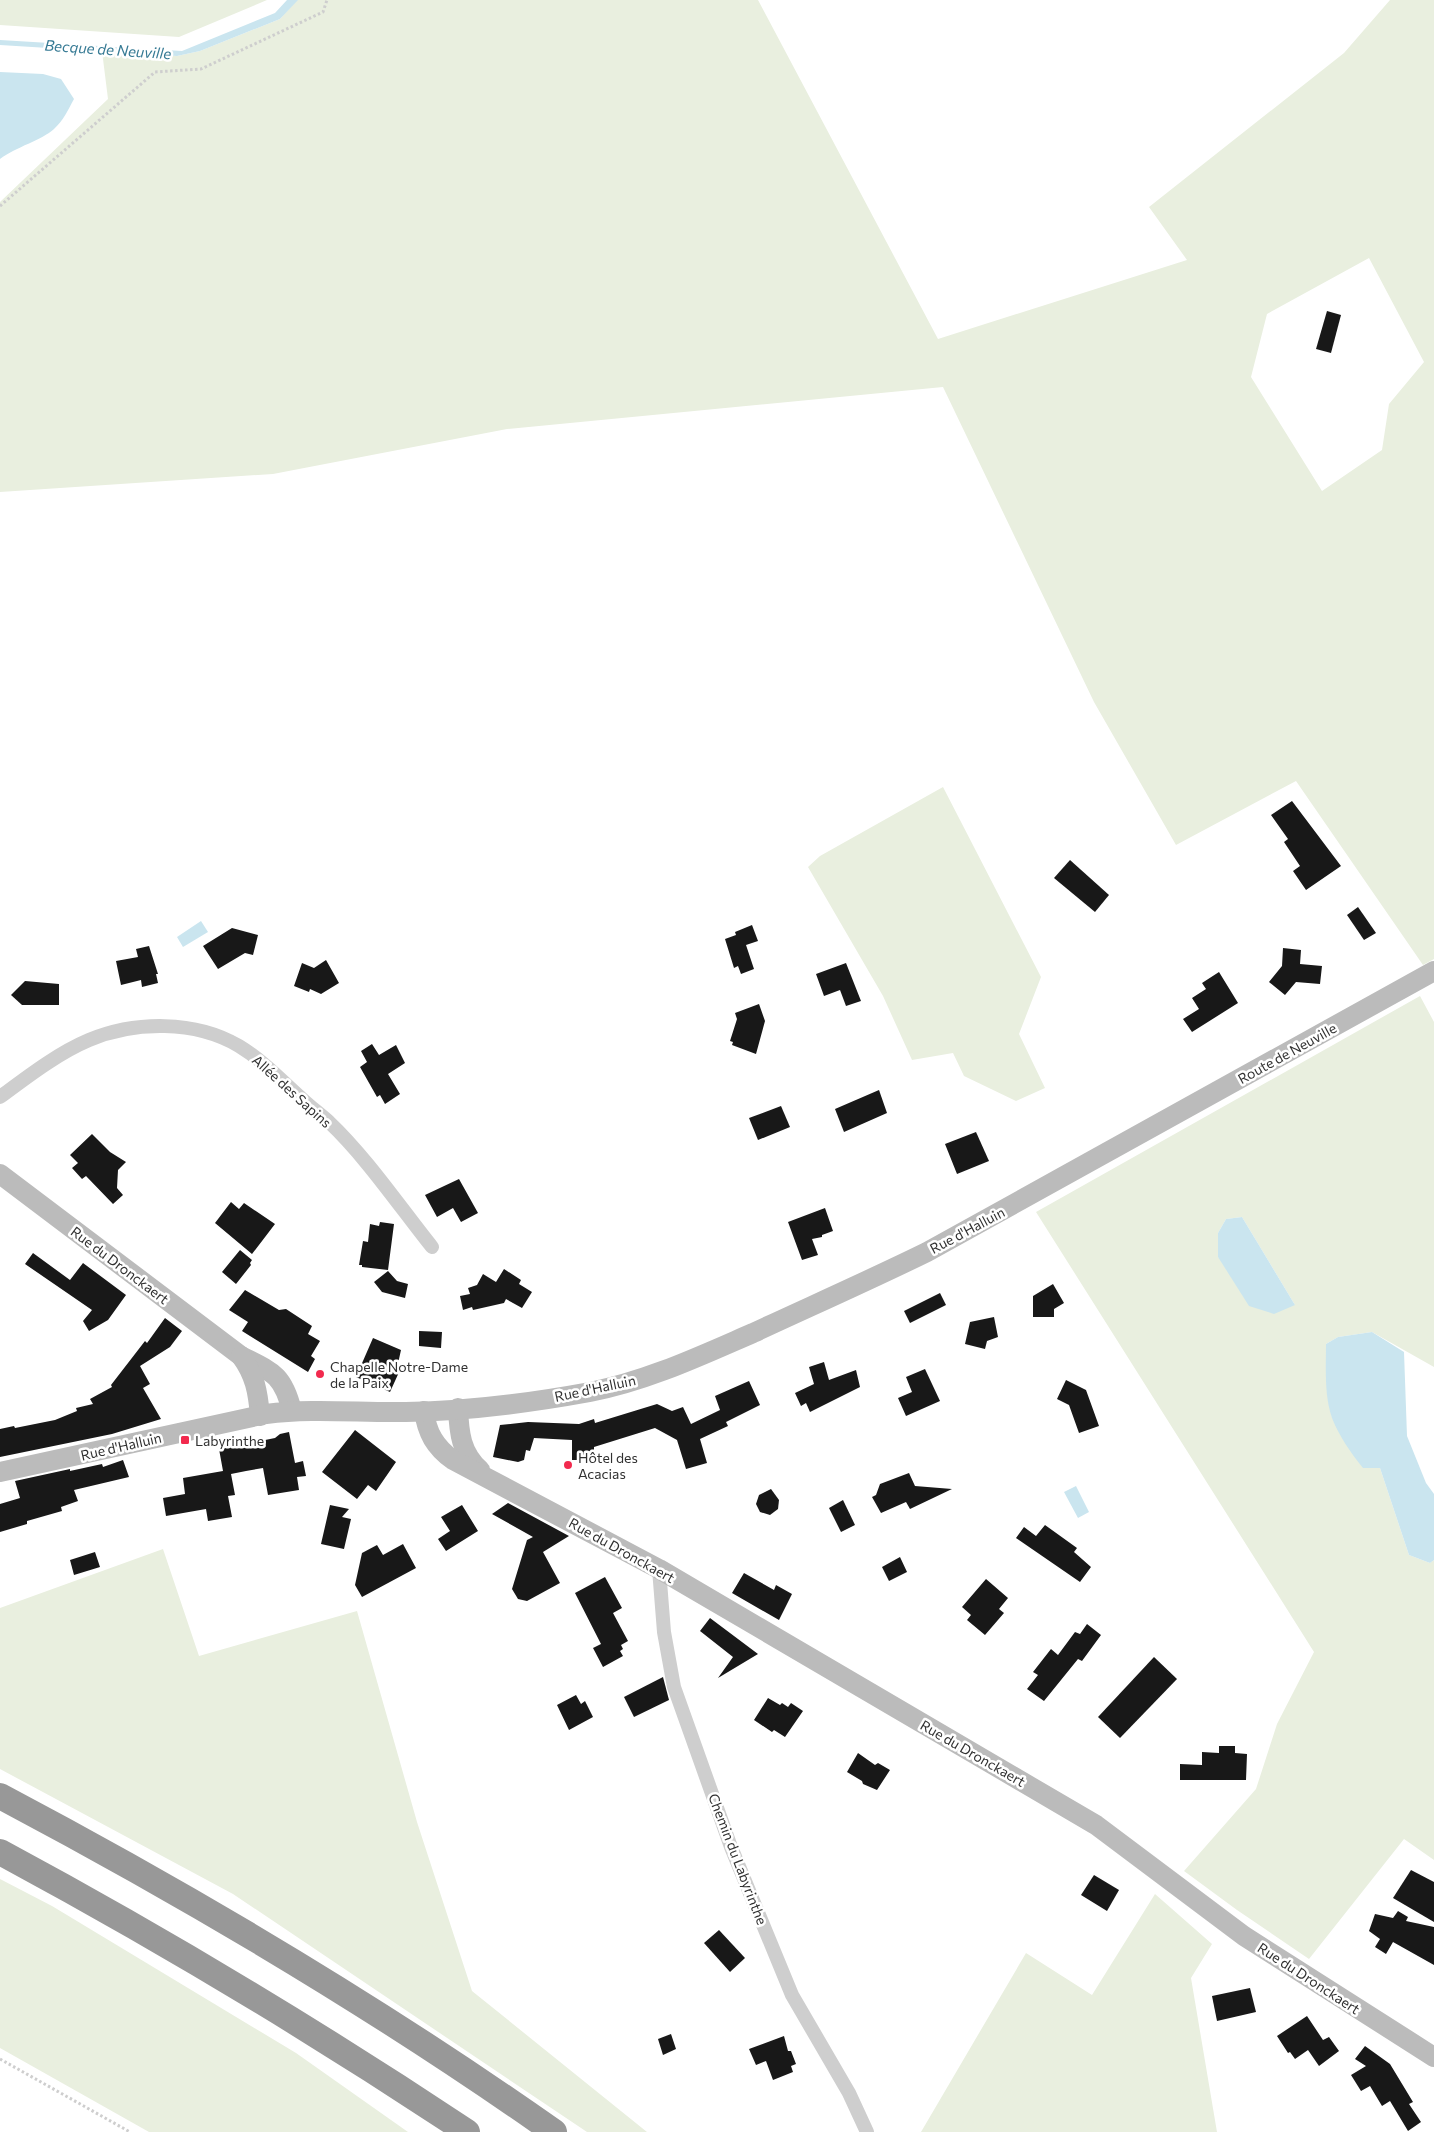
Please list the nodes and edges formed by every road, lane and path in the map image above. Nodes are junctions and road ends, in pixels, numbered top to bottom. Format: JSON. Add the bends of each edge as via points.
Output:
{"nodes":[{"id":1,"x":327,"y":0,"type":"edge"},
{"id":2,"x":0,"y":206,"type":"edge"},
{"id":3,"x":1434,"y":971,"type":"edge"},
{"id":4,"x":0,"y":1097,"type":"edge"},
{"id":5,"x":1141,"y":1134,"type":"joint"},
{"id":6,"x":0,"y":1174,"type":"edge"},
{"id":7,"x":432,"y":1247,"type":"dead end"},
{"id":8,"x":240,"y":1356,"type":"junction"},
{"id":9,"x":458,"y":1408,"type":"junction"},
{"id":10,"x":292,"y":1411,"type":"junction"},
{"id":11,"x":424,"y":1411,"type":"junction"},
{"id":12,"x":260,"y":1416,"type":"junction"},
{"id":13,"x":0,"y":1472,"type":"edge"},
{"id":14,"x":492,"y":1479,"type":"junction"},
{"id":15,"x":659,"y":1570,"type":"junction"},
{"id":16,"x":0,"y":1796,"type":"edge"},
{"id":17,"x":0,"y":1852,"type":"edge"},
{"id":18,"x":1434,"y":2057,"type":"edge"},
{"id":19,"x":0,"y":2059,"type":"edge"},
{"id":20,"x":130,"y":2132,"type":"edge"},
{"id":21,"x":467,"y":2132,"type":"edge"},
{"id":22,"x":554,"y":2132,"type":"edge"},
{"id":23,"x":867,"y":2132,"type":"edge"}],
"edges":[{"from":1,"to":2,"type":"path","via":[[323,12],[201,69],[155,72]]},
{"from":3,"to":5,"type":"main road","name":"Route de Neuville"},
{"from":4,"to":7,"type":"street","name":"Allée des Sapins","via":[[66,1052],[103,1035],[152,1027],[183,1028],[210,1034],[237,1045],[263,1062],[329,1122]]},
{"from":5,"to":9,"type":"main road","name":"Rue d'Halluin","via":[[927,1252],[852,1289],[684,1362],[590,1392]]},
{"from":6,"to":8,"type":"main road","name":"Rue du Dronckaert"},
{"from":8,"to":10,"type":"main road","name":"Rue du Dronckaert","via":[[265,1367],[279,1378]]},
{"from":8,"to":12,"type":"main road","name":"Rue du Dronckaert","via":[[250,1367],[255,1381]]},
{"from":9,"to":11,"type":"main road","name":"Rue d'Halluin"},
{"from":9,"to":14,"type":"main road","name":"Rue du Dronckaert","via":[[463,1449],[470,1460]]},
{"from":10,"to":11,"type":"main road","name":"Rue d'Halluin"},
{"from":10,"to":12,"type":"main road","name":"Rue d'Halluin"},
{"from":11,"to":14,"type":"main road","name":"Rue du Dronckaert","via":[[431,1438],[442,1452]]},
{"from":12,"to":13,"type":"main road","name":"Rue d'Halluin"},
{"from":14,"to":15,"type":"main road","name":"Rue du Dronckaert"},
{"from":15,"to":18,"type":"main road","name":"Rue du Dronckaert","via":[[1096,1825],[1244,1936]]},
{"from":15,"to":23,"type":"street","name":"Chemin du Labyrinthe","via":[[664,1632],[674,1687],[732,1847],[792,1995],[849,2093]]},
{"from":16,"to":22,"type":"highway","via":[[125,1864],[291,1961],[413,2037]]},
{"from":17,"to":21,"type":"highway","via":[[247,1992]]},
{"from":19,"to":20,"type":"path"}]}
